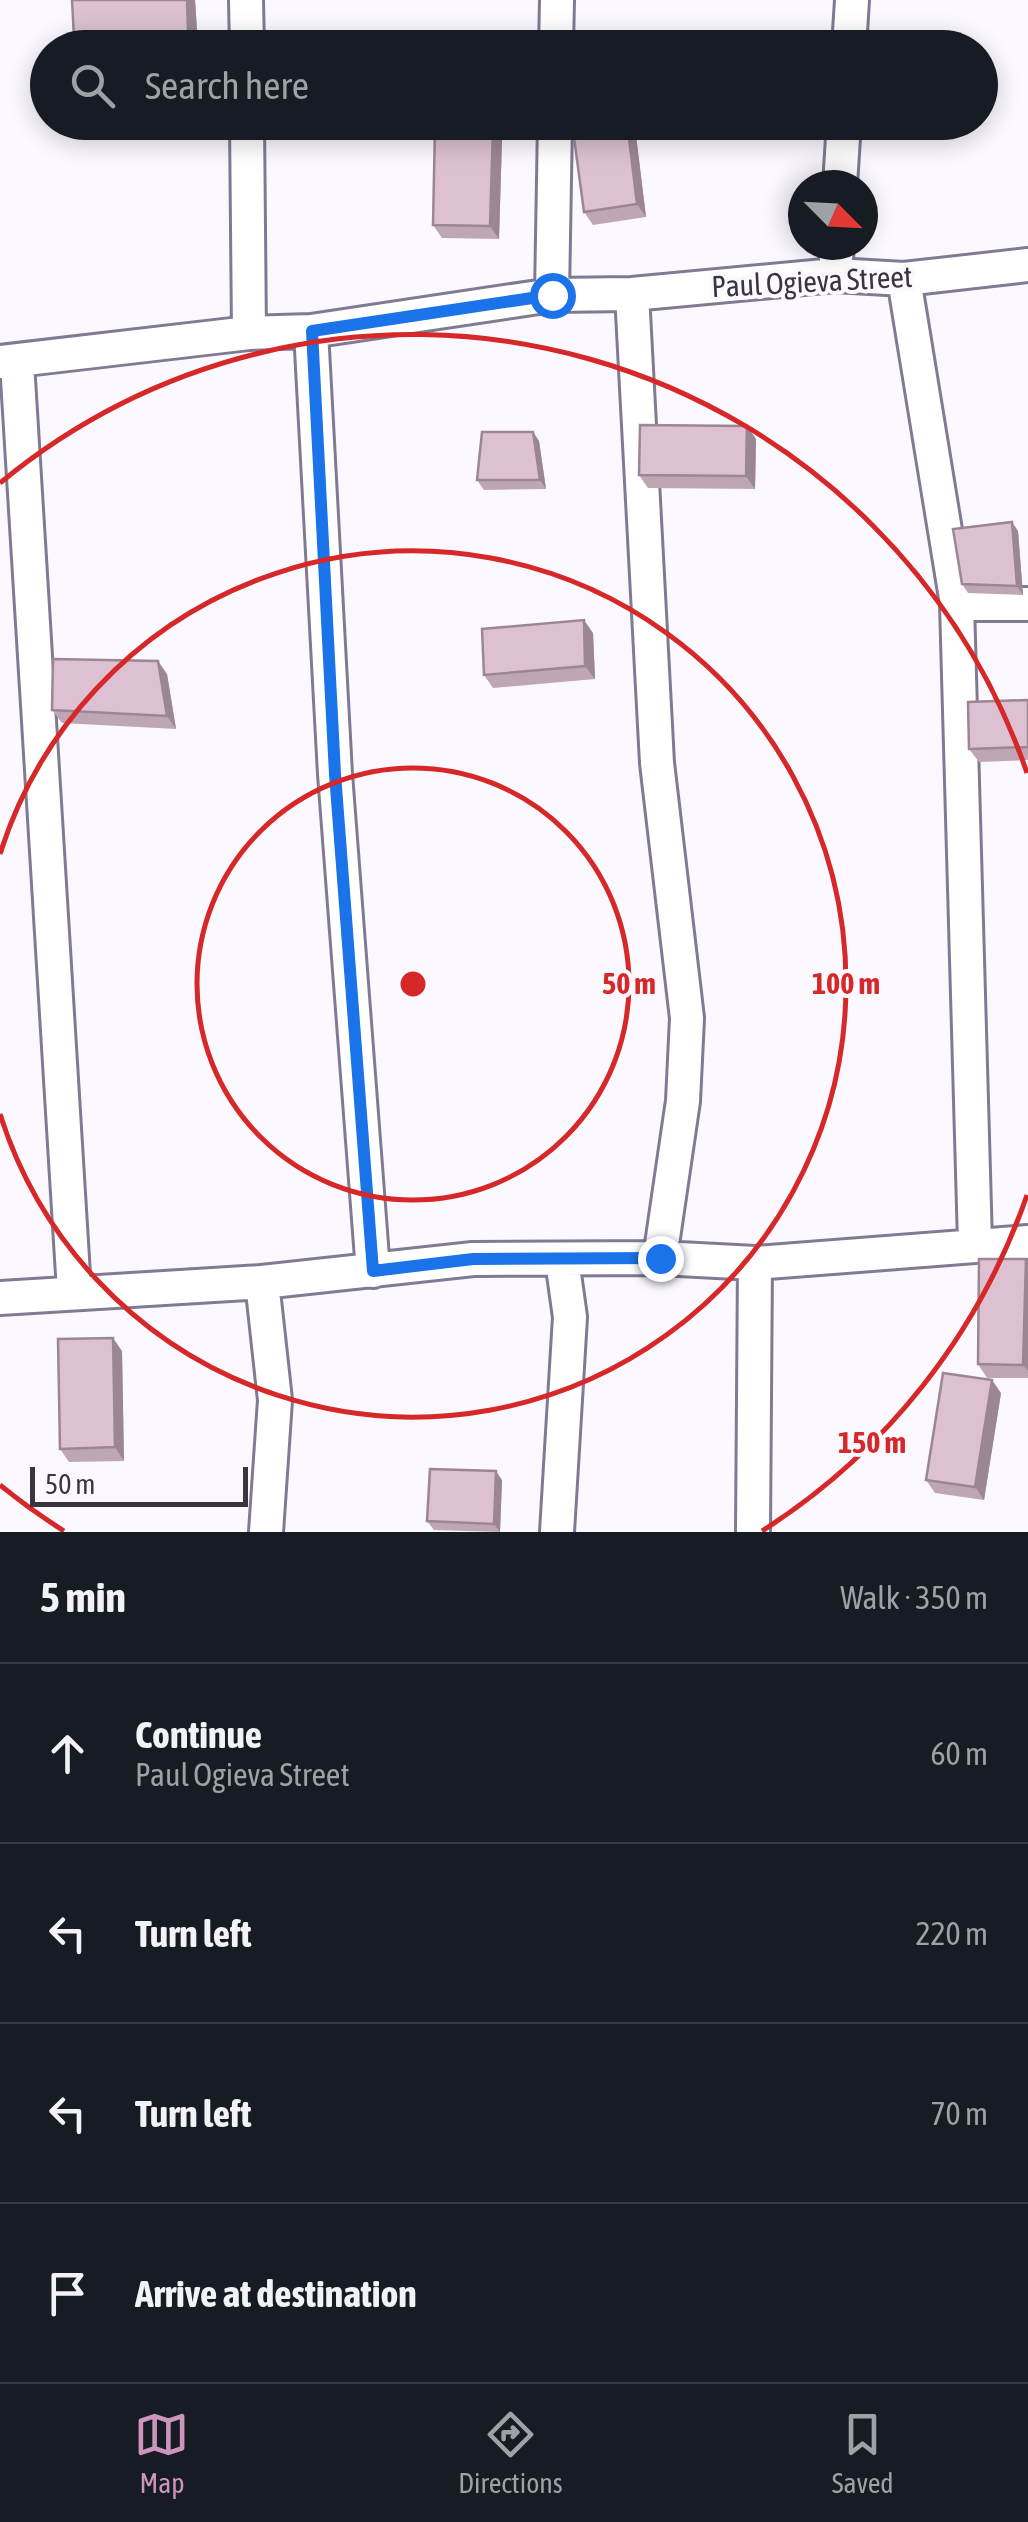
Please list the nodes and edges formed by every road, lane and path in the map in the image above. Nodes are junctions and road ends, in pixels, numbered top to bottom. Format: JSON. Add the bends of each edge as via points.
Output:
{"nodes":[{"id":1,"x":246,"y":0,"type":"edge"},
{"id":2,"x":557,"y":0,"type":"edge"},
{"id":3,"x":852,"y":0,"type":"edge"},
{"id":4,"x":247,"y":30,"type":"edge"},
{"id":5,"x":556,"y":30,"type":"edge"},
{"id":6,"x":850,"y":30,"type":"edge"},
{"id":7,"x":247,"y":140,"type":"edge"},
{"id":8,"x":555,"y":140,"type":"edge"},
{"id":9,"x":843,"y":140,"type":"edge"},
{"id":10,"x":841,"y":170,"type":"edge"},
{"id":11,"x":836,"y":260,"type":"edge"},
{"id":12,"x":1028,"y":265,"type":"edge"},
{"id":13,"x":904,"y":279,"type":"junction"},
{"id":14,"x":632,"y":294,"type":"junction"},
{"id":15,"x":552,"y":295,"type":"junction"},
{"id":16,"x":312,"y":331,"type":"junction"},
{"id":17,"x":249,"y":333,"type":"junction"},
{"id":18,"x":9,"y":362,"type":"edge"},
{"id":19,"x":957,"y":604,"type":"junction"},
{"id":20,"x":1028,"y":604,"type":"edge"},
{"id":21,"x":1028,"y":1242,"type":"edge"},
{"id":22,"x":975,"y":1244,"type":"junction"},
{"id":23,"x":660,"y":1258,"type":"junction"},
{"id":24,"x":562,"y":1260,"type":"junction"},
{"id":25,"x":755,"y":1264,"type":"junction"},
{"id":26,"x":373,"y":1271,"type":"junction"},
{"id":27,"x":262,"y":1282,"type":"junction"},
{"id":28,"x":74,"y":1292,"type":"junction"},
{"id":29,"x":0,"y":1298,"type":"edge"},
{"id":30,"x":266,"y":1532,"type":"edge"},
{"id":31,"x":557,"y":1532,"type":"edge"},
{"id":32,"x":753,"y":1532,"type":"edge"}],
"edges":[{"from":1,"to":4,"type":"street"},
{"from":2,"to":5,"type":"street"},
{"from":3,"to":6,"type":"street"},
{"from":7,"to":17,"type":"street"},
{"from":8,"to":15,"type":"street"},
{"from":9,"to":10,"type":"street"},
{"from":11,"to":13,"type":"street","name":"Paul Ogieva Street"},
{"from":11,"to":14,"type":"street","name":"Paul Ogieva Street"},
{"from":12,"to":13,"type":"street","name":"Paul Ogieva Street"},
{"from":13,"to":19,"type":"street"},
{"from":14,"to":15,"type":"street","name":"Paul Ogieva Street"},
{"from":14,"to":23,"type":"street","via":[[657,763],[687,1018],[683,1101]]},
{"from":15,"to":16,"type":"street","name":"Paul Ogieva Street"},
{"from":16,"to":17,"type":"street","name":"Paul Ogieva Street"},
{"from":16,"to":26,"type":"street","via":[[335,774]]},
{"from":17,"to":18,"type":"street","name":"Paul Ogieva Street"},
{"from":18,"to":28,"type":"street"},
{"from":19,"to":20,"type":"street"},
{"from":19,"to":22,"type":"street"},
{"from":21,"to":22,"type":"street"},
{"from":22,"to":25,"type":"street"},
{"from":23,"to":24,"type":"street"},
{"from":23,"to":25,"type":"street"},
{"from":24,"to":26,"type":"street","via":[[473,1259]]},
{"from":24,"to":31,"type":"street","via":[[570,1317]]},
{"from":25,"to":32,"type":"street"},
{"from":26,"to":27,"type":"street"},
{"from":27,"to":28,"type":"street"},
{"from":27,"to":30,"type":"street","via":[[275,1400]]},
{"from":28,"to":29,"type":"street"}]}
